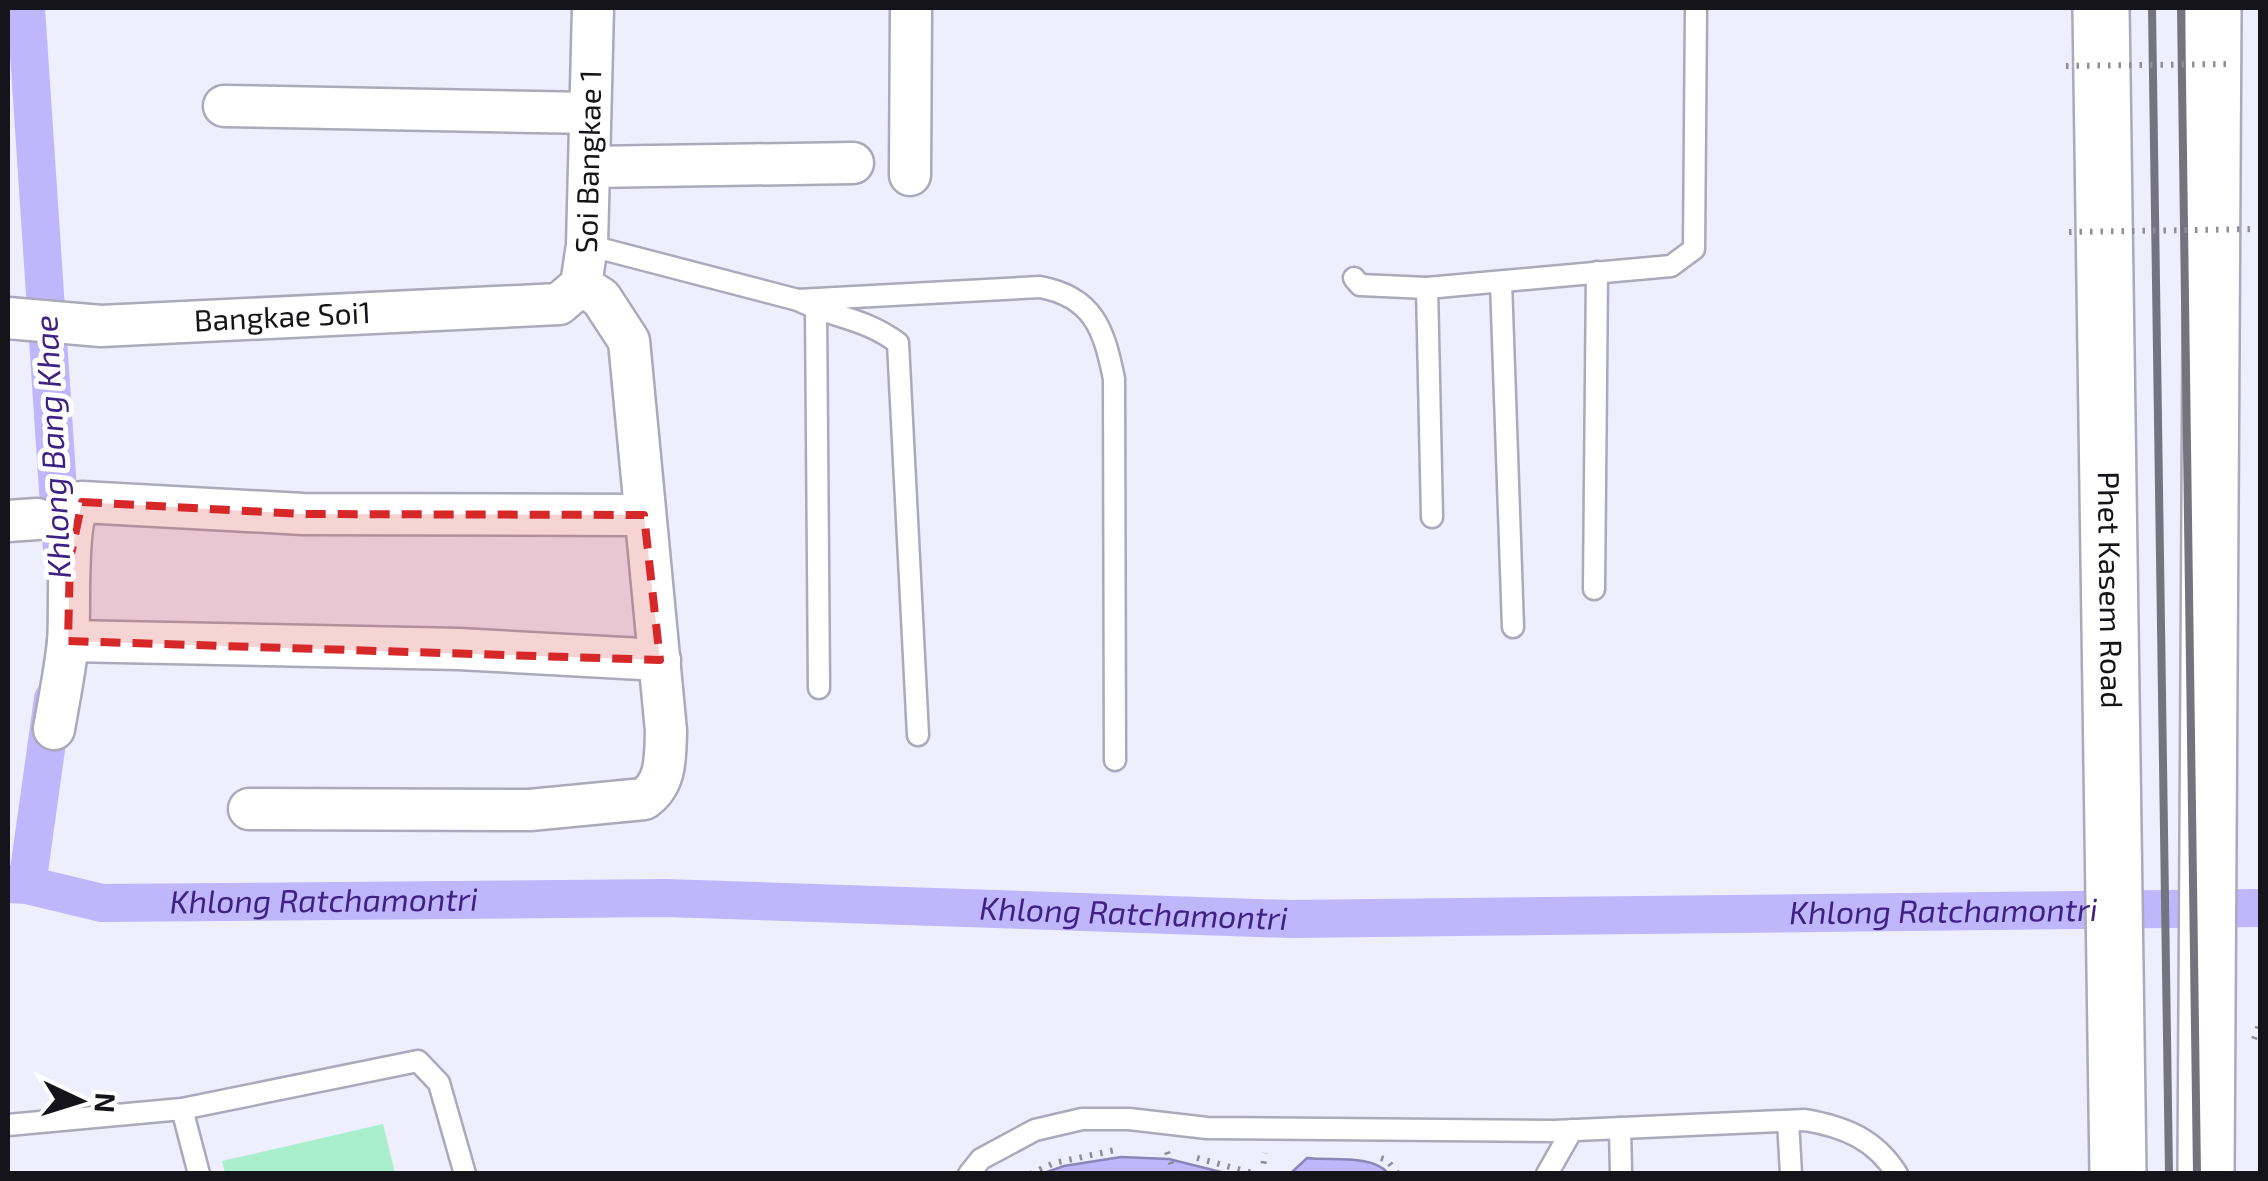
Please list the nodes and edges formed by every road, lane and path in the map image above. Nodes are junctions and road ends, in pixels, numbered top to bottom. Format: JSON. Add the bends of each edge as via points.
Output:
{"nodes":[{"id":1,"x":594,"y":8,"type":"edge"},
{"id":2,"x":910,"y":8,"type":"edge"},
{"id":3,"x":1696,"y":8,"type":"edge"},
{"id":4,"x":2100,"y":8,"type":"edge"},
{"id":5,"x":2213,"y":8,"type":"edge"},
{"id":6,"x":2234,"y":64,"type":"dead end"},
{"id":7,"x":2066,"y":66,"type":"dead end"},
{"id":8,"x":224,"y":106,"type":"dead end"},
{"id":9,"x":590,"y":113,"type":"junction"},
{"id":10,"x":853,"y":162,"type":"dead end"},
{"id":11,"x":590,"y":167,"type":"junction"},
{"id":12,"x":910,"y":175,"type":"dead end"},
{"id":13,"x":2257,"y":229,"type":"dead end"},
{"id":14,"x":2068,"y":232,"type":"dead end"},
{"id":15,"x":587,"y":245,"type":"junction"},
{"id":16,"x":1597,"y":272,"type":"junction"},
{"id":17,"x":1354,"y":278,"type":"dead end"},
{"id":18,"x":1500,"y":282,"type":"junction"},
{"id":19,"x":1427,"y":288,"type":"junction"},
{"id":20,"x":570,"y":294,"type":"junction"},
{"id":21,"x":807,"y":305,"type":"junction"},
{"id":22,"x":8,"y":318,"type":"edge"},
{"id":23,"x":644,"y":515,"type":"junction"},
{"id":24,"x":1432,"y":517,"type":"dead end"},
{"id":25,"x":1594,"y":589,"type":"dead end"},
{"id":26,"x":1514,"y":627,"type":"dead end"},
{"id":27,"x":68,"y":641,"type":"junction"},
{"id":28,"x":660,"y":660,"type":"junction"},
{"id":29,"x":819,"y":688,"type":"dead end"},
{"id":30,"x":54,"y":729,"type":"dead end"},
{"id":31,"x":918,"y":735,"type":"dead end"},
{"id":32,"x":1115,"y":760,"type":"dead end"},
{"id":33,"x":249,"y":809,"type":"dead end"},
{"id":34,"x":182,"y":1109,"type":"junction"},
{"id":35,"x":1788,"y":1121,"type":"junction"},
{"id":36,"x":8,"y":1125,"type":"edge"},
{"id":37,"x":1620,"y":1128,"type":"junction"},
{"id":38,"x":1572,"y":1130,"type":"junction"},
{"id":39,"x":1136,"y":1150,"type":"dead end"},
{"id":40,"x":1150,"y":1150,"type":"dead end"},
{"id":41,"x":1169,"y":1158,"type":"dead end"},
{"id":42,"x":1387,"y":1160,"type":"dead end"},
{"id":43,"x":199,"y":1174,"type":"edge"},
{"id":44,"x":466,"y":1174,"type":"edge"},
{"id":45,"x":969,"y":1174,"type":"edge"},
{"id":46,"x":1030,"y":1174,"type":"edge"},
{"id":47,"x":1175,"y":1174,"type":"edge"},
{"id":48,"x":1256,"y":1174,"type":"edge"},
{"id":49,"x":1398,"y":1174,"type":"edge"},
{"id":50,"x":1548,"y":1174,"type":"edge"},
{"id":51,"x":1621,"y":1174,"type":"edge"},
{"id":52,"x":1791,"y":1174,"type":"edge"},
{"id":53,"x":1897,"y":1174,"type":"edge"},
{"id":54,"x":2118,"y":1174,"type":"edge"},
{"id":55,"x":2206,"y":1174,"type":"edge"}],
"edges":[{"from":1,"to":9,"type":"street","name":"Soi Bangkae 1"},
{"from":2,"to":12,"type":"street"},
{"from":3,"to":16,"type":"lane","via":[[1694,249],[1671,266]]},
{"from":4,"to":54,"type":"main road","name":"Phet Kasem Road"},
{"from":5,"to":55,"type":"main road"},
{"from":6,"to":7,"type":"path","bridge":true},
{"from":8,"to":9,"type":"street"},
{"from":9,"to":11,"type":"street","name":"Soi Bangkae 1"},
{"from":10,"to":11,"type":"street"},
{"from":11,"to":15,"type":"street","name":"Soi Bangkae 1"},
{"from":13,"to":14,"type":"path","bridge":true},
{"from":15,"to":20,"type":"street","name":"Soi Bangkae 1"},
{"from":15,"to":21,"type":"lane"},
{"from":16,"to":18,"type":"lane"},
{"from":16,"to":25,"type":"lane"},
{"from":17,"to":19,"type":"lane","via":[[1360,285]]},
{"from":18,"to":19,"type":"lane"},
{"from":18,"to":26,"type":"lane"},
{"from":19,"to":24,"type":"lane"},
{"from":20,"to":22,"type":"street","name":"Bangkae Soi1","via":[[101,326]]},
{"from":20,"to":23,"type":"street","via":[[601,298],[629,341]]},
{"from":21,"to":29,"type":"lane"},
{"from":21,"to":31,"type":"lane","via":[[878,327],[898,343]]},
{"from":21,"to":32,"type":"lane","via":[[1040,287],[1086,306],[1106,339],[1114,379]]},
{"from":23,"to":27,"type":"street","via":[[303,514],[82,502],[70,560]]},
{"from":23,"to":28,"type":"street"},
{"from":27,"to":28,"type":"street"},
{"from":27,"to":30,"type":"street"},
{"from":28,"to":33,"type":"street","via":[[665,761],[656,790],[644,799],[530,810]]},
{"from":34,"to":36,"type":"lane"},
{"from":34,"to":43,"type":"lane"},
{"from":34,"to":44,"type":"lane","via":[[418,1062],[439,1083]]},
{"from":35,"to":37,"type":"lane"},
{"from":35,"to":52,"type":"lane"},
{"from":35,"to":53,"type":"lane","via":[[1838,1126],[1872,1142]]},
{"from":37,"to":38,"type":"lane"},
{"from":37,"to":51,"type":"lane"},
{"from":38,"to":45,"type":"lane","via":[[1207,1128],[1082,1119],[1034,1130],[981,1158]]},
{"from":38,"to":50,"type":"lane"},
{"from":39,"to":46,"type":"path","via":[[1054,1163]]},
{"from":40,"to":48,"type":"path"},
{"from":41,"to":47,"type":"path"},
{"from":42,"to":49,"type":"path"}]}
